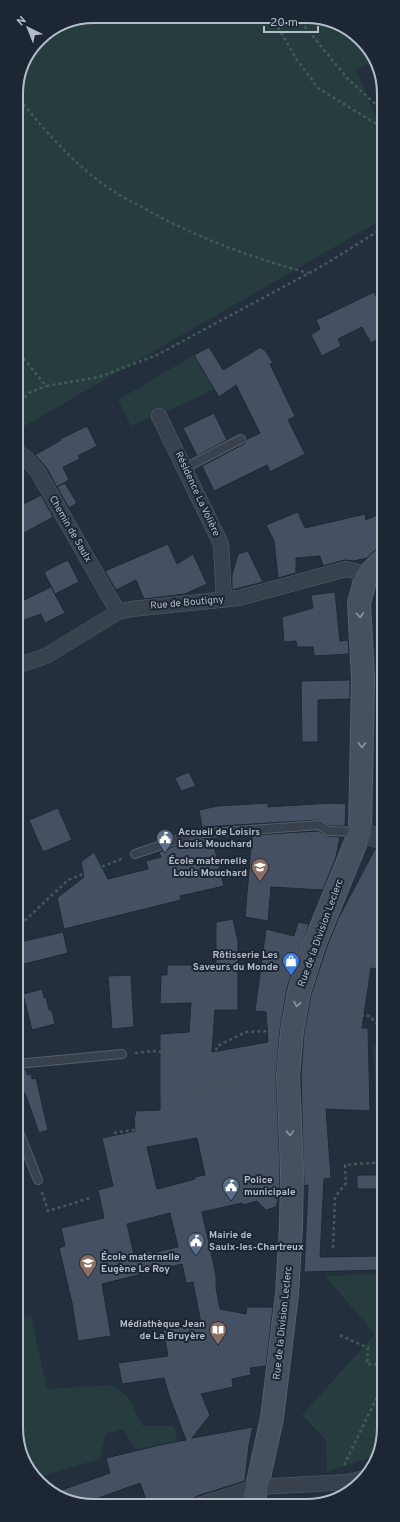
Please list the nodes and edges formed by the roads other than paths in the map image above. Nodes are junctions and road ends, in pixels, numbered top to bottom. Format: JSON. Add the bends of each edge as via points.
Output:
{"nodes":[{"id":1,"x":159,"y":416,"type":"dead end"},
{"id":2,"x":241,"y":439,"type":"dead end"},
{"id":3,"x":23,"y":456,"type":"edge"},
{"id":4,"x":184,"y":468,"type":"junction"},
{"id":5,"x":377,"y":567,"type":"edge"},
{"id":6,"x":366,"y":577,"type":"junction"},
{"id":7,"x":224,"y":600,"type":"junction"},
{"id":8,"x":118,"y":612,"type":"junction"},
{"id":9,"x":23,"y":664,"type":"edge"},
{"id":10,"x":360,"y":832,"type":"junction"},
{"id":11,"x":377,"y":838,"type":"edge"},
{"id":12,"x":134,"y":854,"type":"road end"},
{"id":13,"x":122,"y":1054,"type":"road end"},
{"id":14,"x":23,"y":1063,"type":"edge"},
{"id":15,"x":23,"y":1143,"type":"edge"},
{"id":16,"x":38,"y":1180,"type":"road end"},
{"id":17,"x":354,"y":1480,"type":"edge"},
{"id":18,"x":256,"y":1496,"type":"edge"},
{"id":19,"x":237,"y":1499,"type":"edge"}],
"edges":[{"from":1,"to":4,"type":"street","name":"Résidence La Volière"},
{"from":2,"to":4,"type":"lane"},
{"from":3,"to":8,"type":"street","name":"Chemin de Saulx","via":[[38,472]]},
{"from":4,"to":7,"type":"street","name":"Résidence La Volière","via":[[221,544]]},
{"from":5,"to":6,"type":"main road"},
{"from":6,"to":7,"type":"street","name":"Rue de Boutigny","via":[[346,569]]},
{"from":6,"to":10,"type":"main road","name":"Rue de la Division Leclerc","one_way":true,"via":[[359,603],[363,678]]},
{"from":7,"to":8,"type":"street","name":"Rue de Boutigny","via":[[132,608]]},
{"from":8,"to":9,"type":"street","name":"Rue de Boutigny","via":[[46,656]]},
{"from":10,"to":11,"type":"street"},
{"from":10,"to":12,"type":"lane","via":[[328,831],[319,825],[194,834]]},
{"from":10,"to":18,"type":"main road","name":"Rue de la Division Leclerc","one_way":true,"via":[[314,945],[299,992],[292,1031],[288,1080],[292,1168],[287,1294],[272,1418]]},
{"from":13,"to":14,"type":"lane"},
{"from":15,"to":16,"type":"lane"},
{"from":17,"to":18,"type":"street"},
{"from":18,"to":19,"type":"street"}]}
